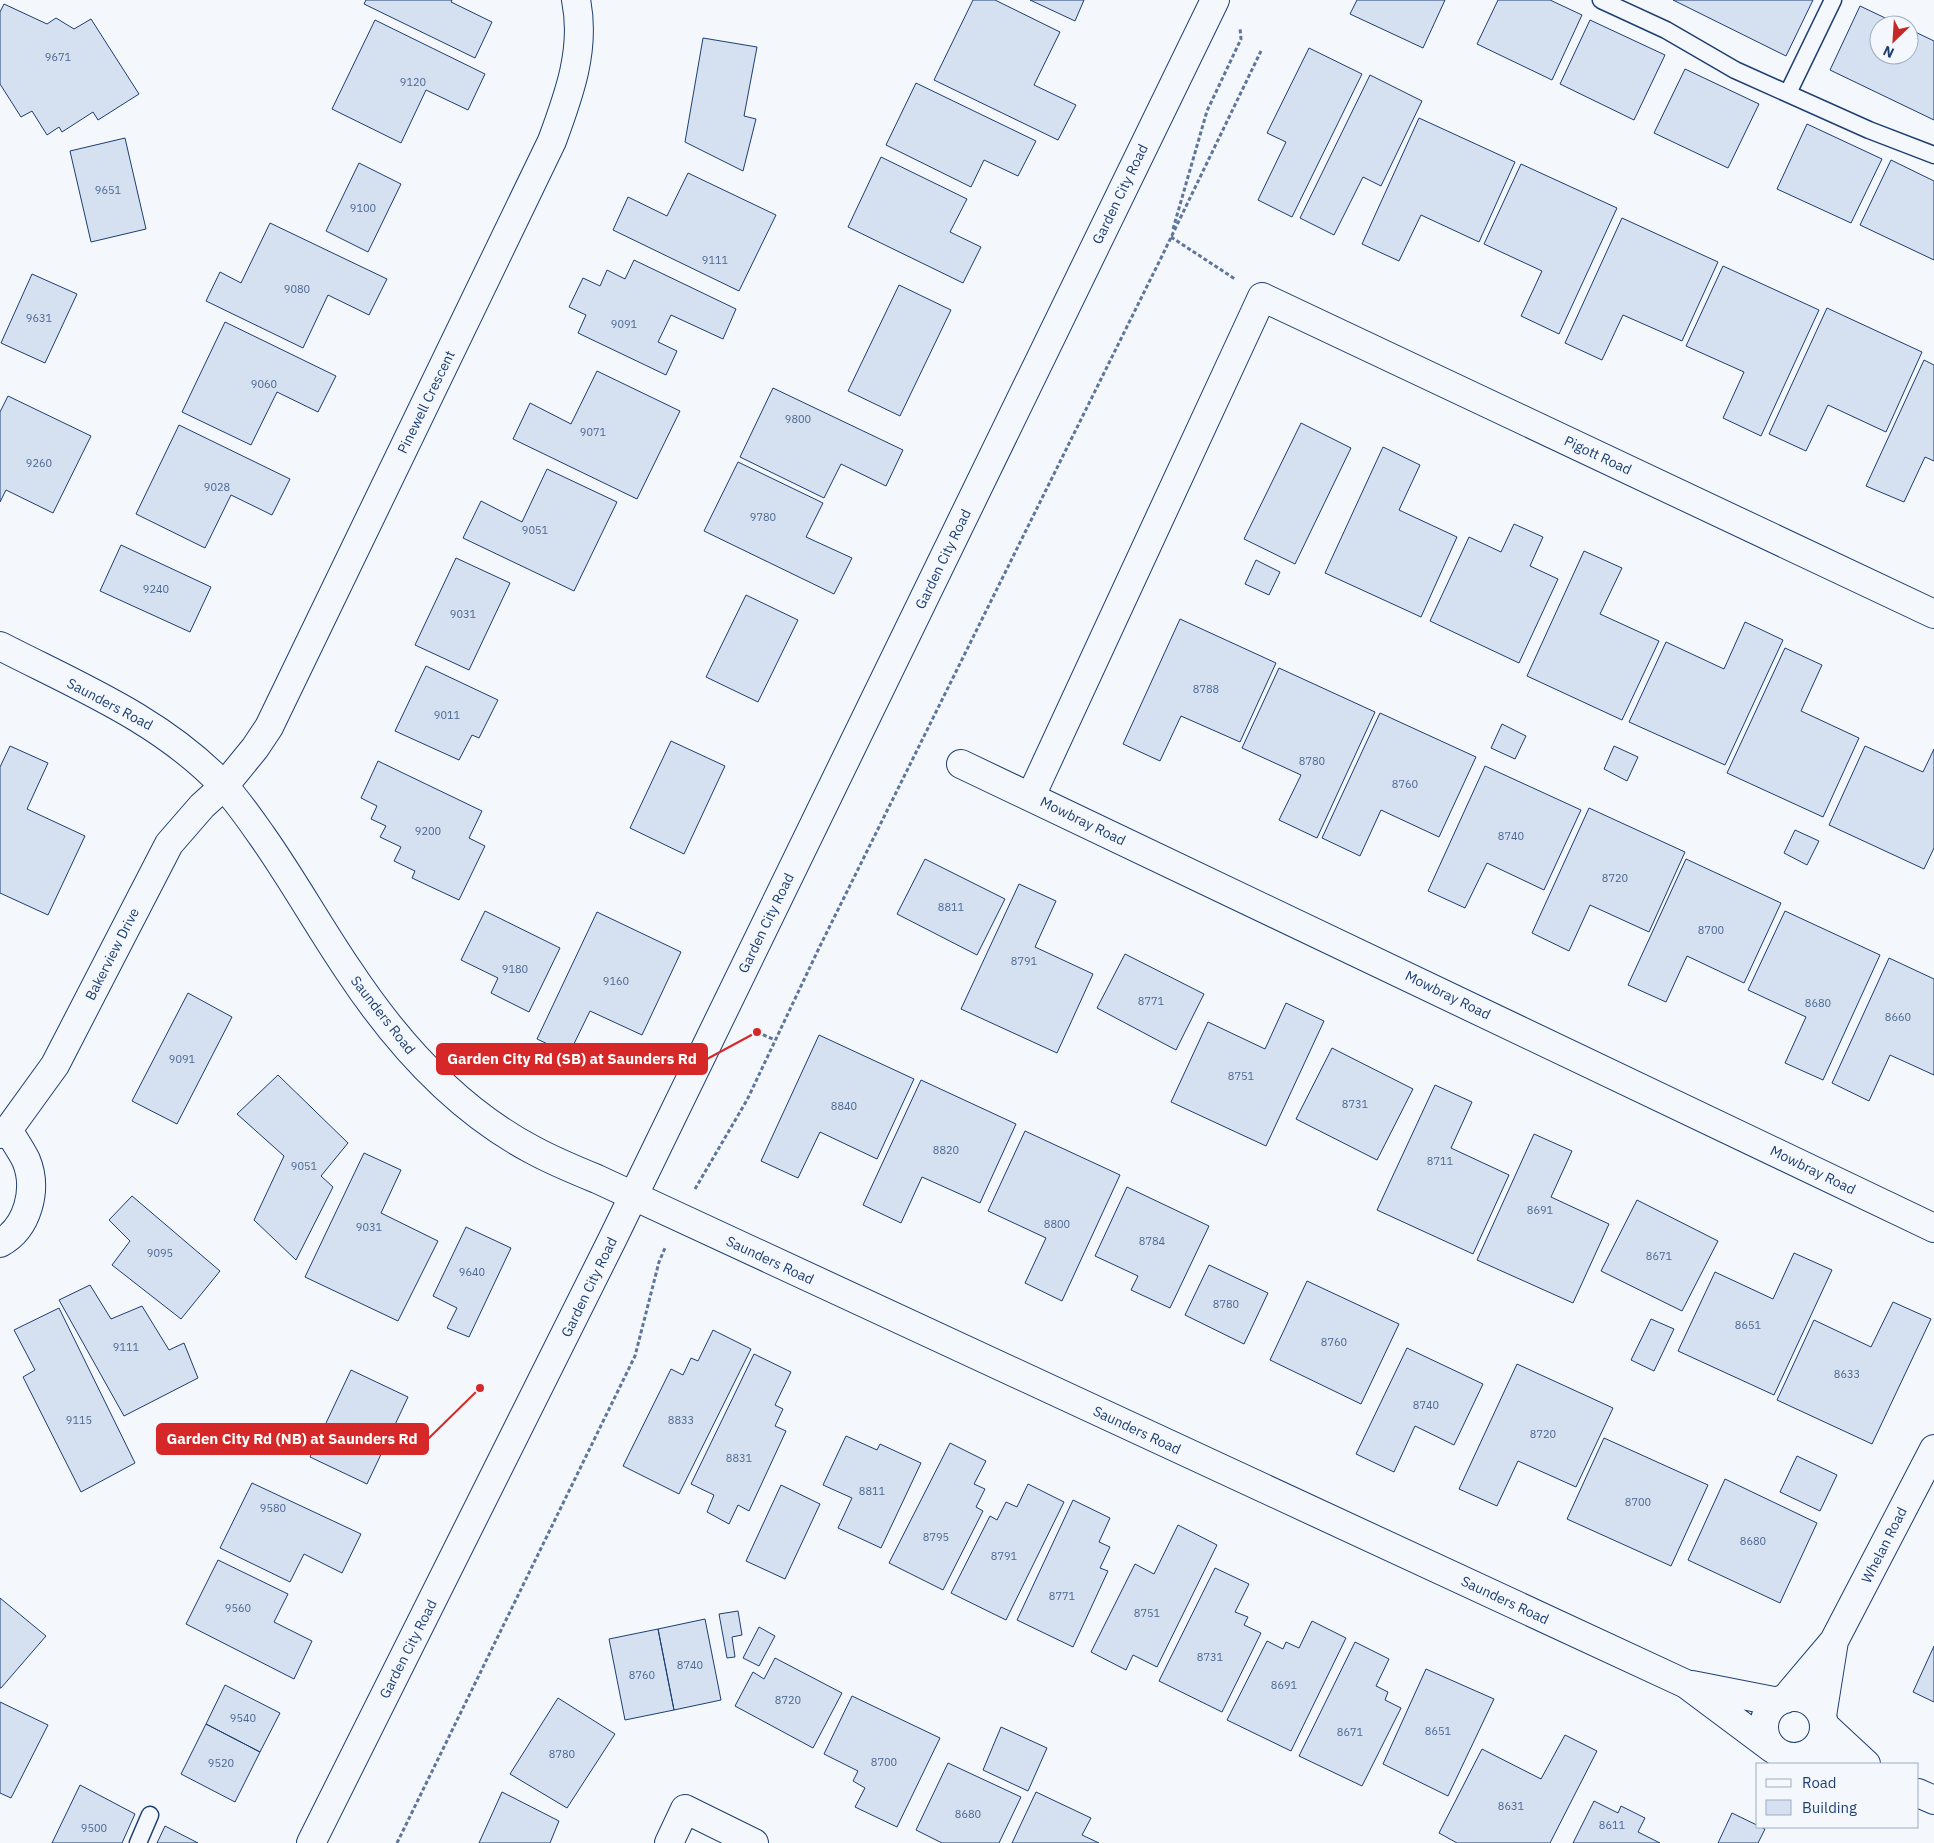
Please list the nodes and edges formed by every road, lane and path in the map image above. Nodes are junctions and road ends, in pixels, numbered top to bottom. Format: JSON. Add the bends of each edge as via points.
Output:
{"nodes":[{"id":1,"x":576,"y":0,"type":"edge"},
{"id":2,"x":1215,"y":0,"type":"edge"},
{"id":3,"x":1601,"y":0,"type":"edge"},
{"id":4,"x":1833,"y":0,"type":"edge"},
{"id":5,"x":1239,"y":20,"type":"dead end"},
{"id":6,"x":1261,"y":51,"type":"dead end"},
{"id":7,"x":1788,"y":93,"type":"junction"},
{"id":8,"x":1934,"y":155,"type":"edge"},
{"id":9,"x":1171,"y":236,"type":"junction"},
{"id":10,"x":1262,"y":297,"type":"junction"},
{"id":11,"x":1934,"y":614,"type":"edge"},
{"id":12,"x":0,"y":646,"type":"edge"},
{"id":13,"x":961,"y":764,"type":"dead end"},
{"id":14,"x":224,"y":786,"type":"junction"},
{"id":15,"x":1031,"y":796,"type":"junction"},
{"id":16,"x":757,"y":1032,"type":"dead end"},
{"id":17,"x":775,"y":1040,"type":"junction"},
{"id":18,"x":4,"y":1132,"type":"edge"},
{"id":19,"x":695,"y":1189,"type":"dead end"},
{"id":20,"x":632,"y":1197,"type":"junction"},
{"id":21,"x":1934,"y":1228,"type":"edge"},
{"id":22,"x":0,"y":1243,"type":"edge"},
{"id":23,"x":658,"y":1262,"type":"dead end"},
{"id":24,"x":1934,"y":1449,"type":"edge"},
{"id":25,"x":1834,"y":1641,"type":"junction"},
{"id":26,"x":1686,"y":1684,"type":"junction"},
{"id":27,"x":1782,"y":1700,"type":"junction"},
{"id":28,"x":1823,"y":1721,"type":"junction"},
{"id":29,"x":1773,"y":1749,"type":"junction"},
{"id":30,"x":1801,"y":1756,"type":"junction"},
{"id":31,"x":1836,"y":1763,"type":"edge"},
{"id":32,"x":1865,"y":1763,"type":"edge"},
{"id":33,"x":1919,"y":1792,"type":"edge"},
{"id":34,"x":1934,"y":1800,"type":"edge"},
{"id":35,"x":150,"y":1815,"type":"dead end"},
{"id":36,"x":138,"y":1843,"type":"edge"},
{"id":37,"x":311,"y":1843,"type":"edge"},
{"id":38,"x":397,"y":1843,"type":"edge"},
{"id":39,"x":669,"y":1843,"type":"edge"},
{"id":40,"x":754,"y":1843,"type":"edge"}],
"edges":[{"from":1,"to":14,"type":"street","name":"Pinewell Crescent","via":[[578,57],[566,105],[552,141],[269,727]]},
{"from":2,"to":20,"type":"street","name":"Garden City Road"},
{"from":3,"to":7,"type":"lane","via":[[1666,30],[1735,70]]},
{"from":4,"to":7,"type":"lane"},
{"from":5,"to":9,"type":"path","via":[[1241,40],[1207,111]]},
{"from":6,"to":9,"type":"path"},
{"from":7,"to":8,"type":"lane"},
{"from":9,"to":10,"type":"path"},
{"from":9,"to":17,"type":"path"},
{"from":10,"to":11,"type":"street","name":"Pigott Road"},
{"from":10,"to":15,"type":"street"},
{"from":12,"to":14,"type":"street","name":"Saunders Road","via":[[161,731]]},
{"from":13,"to":15,"type":"street","name":"Mowbray Road"},
{"from":14,"to":18,"type":"street","name":"Bakerview Drive","via":[[169,844],[55,1065]]},
{"from":14,"to":20,"type":"street","name":"Saunders Road","via":[[292,879],[349,971],[386,1023],[428,1070],[506,1134]]},
{"from":15,"to":21,"type":"street","name":"Mowbray Road"},
{"from":16,"to":17,"type":"path"},
{"from":17,"to":19,"type":"path","via":[[747,1100]]},
{"from":18,"to":22,"type":"street","name":"Bakerview Drive","via":[[26,1162],[31,1190],[29,1206],[20,1225]]},
{"from":20,"to":26,"type":"street","name":"Saunders Road"},
{"from":20,"to":37,"type":"street","name":"Garden City Road"},
{"from":23,"to":38,"type":"path","via":[[635,1356]]},
{"from":24,"to":25,"type":"street","name":"Whelan Road"},
{"from":25,"to":27,"type":"street","name":"Whelan Road"},
{"from":25,"to":28,"type":"street","name":"Whelan Road"},
{"from":26,"to":27,"type":"street","name":"Saunders Road"},
{"from":26,"to":29,"type":"street","name":"Saunders Road"},
{"from":27,"to":28,"type":"street","via":[[1799,1697],[1808,1701],[1816,1707]]},
{"from":27,"to":29,"type":"street","via":[[1772,1706],[1764,1723],[1767,1742]]},
{"from":28,"to":30,"type":"street","via":[[1818,1745]]},
{"from":28,"to":32,"type":"street"},
{"from":29,"to":30,"type":"street","via":[[1791,1757]]},
{"from":30,"to":31,"type":"street"},
{"from":33,"to":34,"type":"street"},
{"from":35,"to":36,"type":"lane"},
{"from":39,"to":40,"type":"street","via":[[685,1809]]}]}
